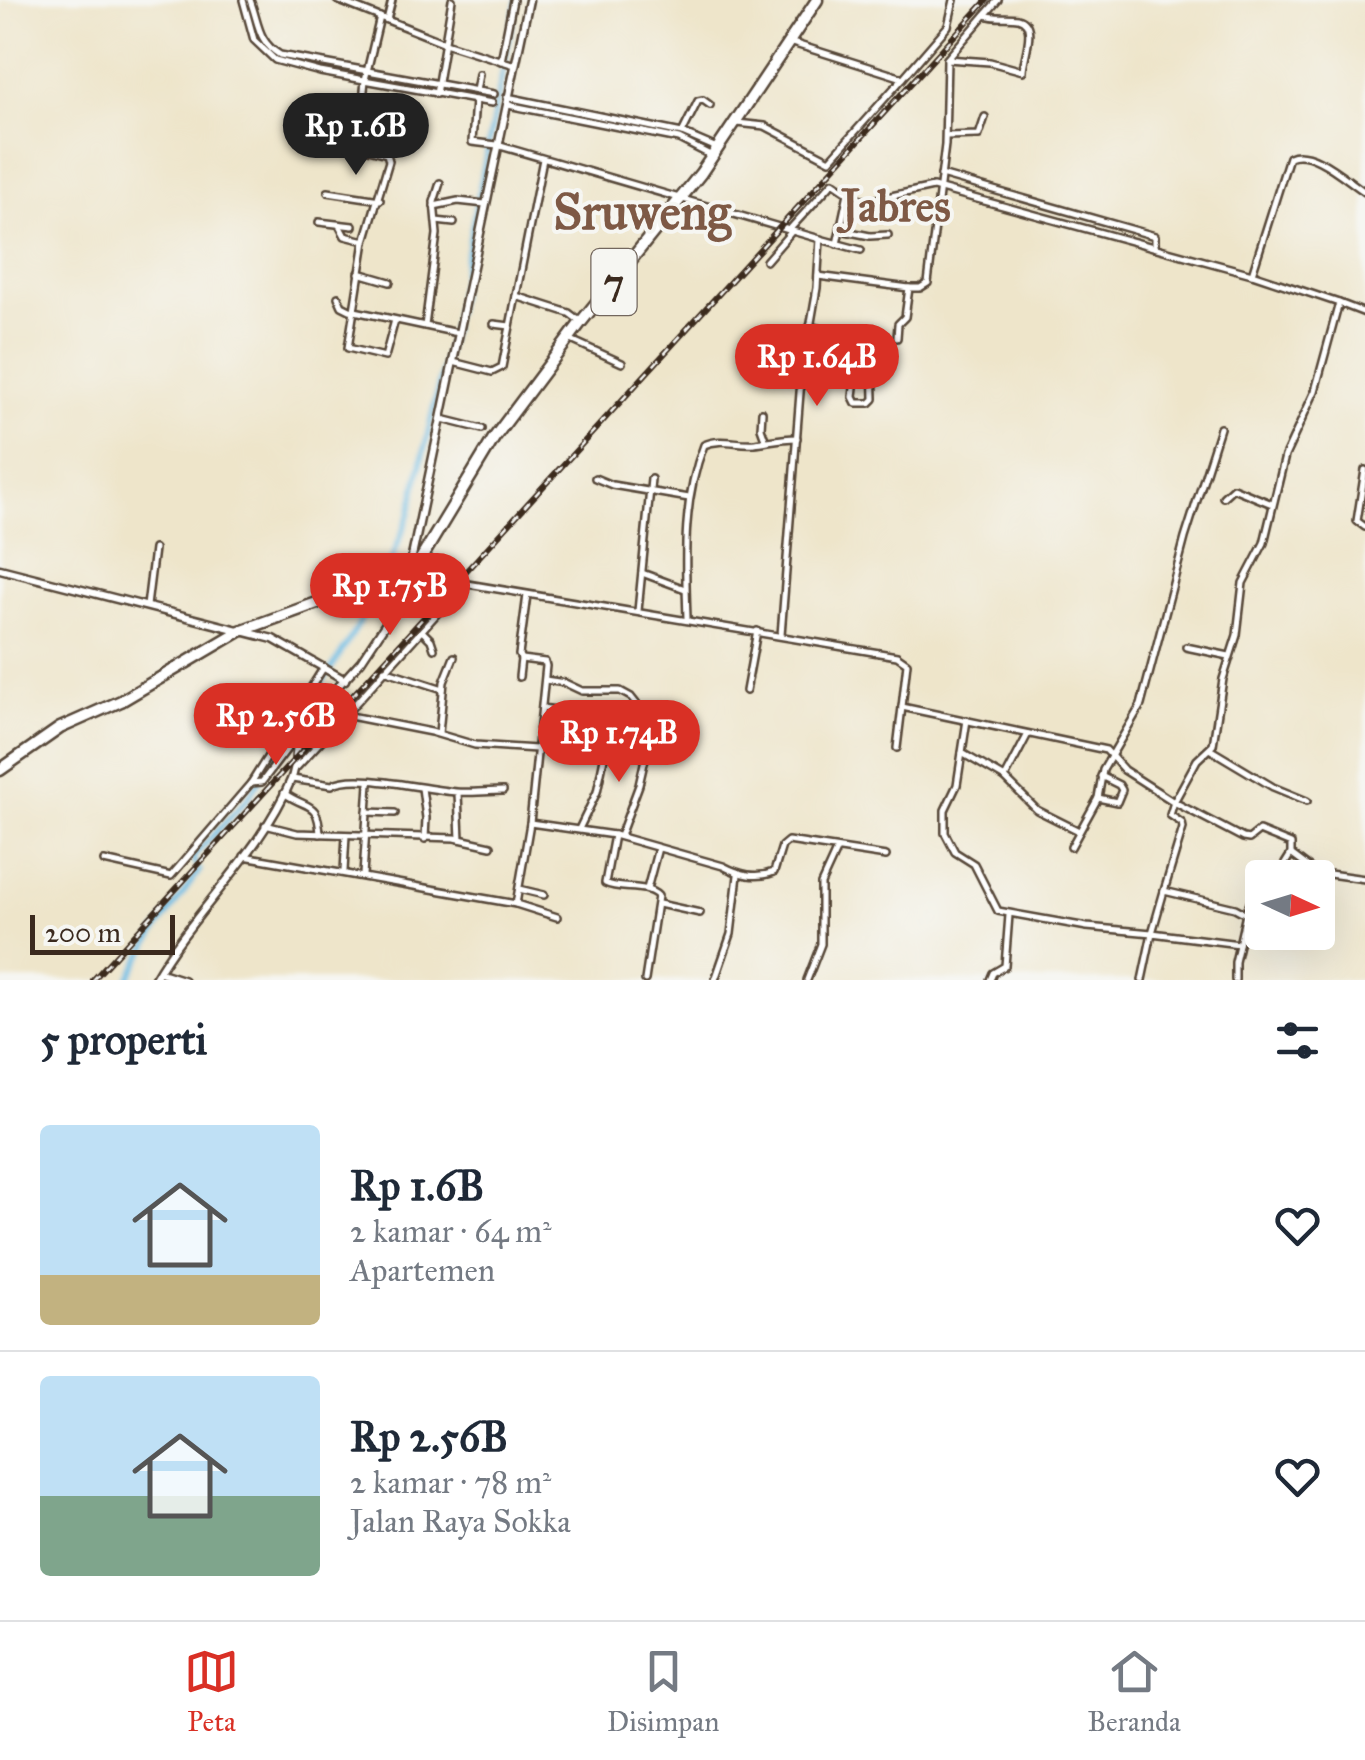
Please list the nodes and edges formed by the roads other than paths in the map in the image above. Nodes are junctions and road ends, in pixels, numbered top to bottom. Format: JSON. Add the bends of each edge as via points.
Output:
{"nodes":[{"id":1,"x":336,"y":0,"type":"edge"},
{"id":2,"x":392,"y":0,"type":"edge"},
{"id":3,"x":452,"y":0,"type":"edge"},
{"id":4,"x":513,"y":0,"type":"edge"},
{"id":5,"x":529,"y":0,"type":"edge"},
{"id":6,"x":817,"y":0,"type":"edge"},
{"id":7,"x":954,"y":0,"type":"edge"},
{"id":8,"x":998,"y":0,"type":"edge"},
{"id":9,"x":246,"y":1,"type":"edge"},
{"id":10,"x":985,"y":15,"type":"junction"},
{"id":11,"x":384,"y":18,"type":"junction"},
{"id":12,"x":789,"y":42,"type":"junction"},
{"id":13,"x":445,"y":44,"type":"junction"},
{"id":14,"x":948,"y":59,"type":"junction"},
{"id":15,"x":507,"y":62,"type":"junction"},
{"id":16,"x":321,"y":68,"type":"junction"},
{"id":17,"x":367,"y":71,"type":"junction"},
{"id":18,"x":479,"y":74,"type":"dead end"},
{"id":19,"x":903,"y":78,"type":"junction"},
{"id":20,"x":365,"y":80,"type":"junction"},
{"id":21,"x":438,"y":84,"type":"junction"},
{"id":22,"x":476,"y":92,"type":"junction"},
{"id":23,"x":436,"y":94,"type":"junction"},
{"id":24,"x":494,"y":94,"type":"dead end"},
{"id":25,"x":475,"y":100,"type":"junction"},
{"id":26,"x":506,"y":101,"type":"junction"},
{"id":27,"x":492,"y":103,"type":"dead end"},
{"id":28,"x":710,"y":105,"type":"dead end"},
{"id":29,"x":985,"y":117,"type":"dead end"},
{"id":30,"x":734,"y":122,"type":"junction"},
{"id":31,"x":605,"y":123,"type":"junction"},
{"id":32,"x":682,"y":133,"type":"junction"},
{"id":33,"x":946,"y":136,"type":"junction"},
{"id":34,"x":492,"y":144,"type":"junction"},
{"id":35,"x":715,"y":152,"type":"junction"},
{"id":36,"x":543,"y":159,"type":"junction"},
{"id":37,"x":941,"y":175,"type":"junction"},
{"id":38,"x":440,"y":183,"type":"dead end"},
{"id":39,"x":939,"y":188,"type":"junction"},
{"id":40,"x":328,"y":192,"type":"dead end"},
{"id":41,"x":848,"y":192,"type":"junction"},
{"id":42,"x":1365,"y":192,"type":"edge"},
{"id":43,"x":1016,"y":196,"type":"junction"},
{"id":44,"x":682,"y":198,"type":"junction"},
{"id":45,"x":380,"y":200,"type":"junction"},
{"id":46,"x":1033,"y":201,"type":"junction"},
{"id":47,"x":479,"y":203,"type":"junction"},
{"id":48,"x":434,"y":206,"type":"junction"},
{"id":49,"x":1014,"y":209,"type":"junction"},
{"id":50,"x":1030,"y":213,"type":"junction"},
{"id":51,"x":319,"y":222,"type":"dead end"},
{"id":52,"x":436,"y":222,"type":"junction"},
{"id":53,"x":454,"y":223,"type":"dead end"},
{"id":54,"x":339,"y":225,"type":"junction"},
{"id":55,"x":352,"y":226,"type":"dead end"},
{"id":56,"x":840,"y":230,"type":"junction"},
{"id":57,"x":790,"y":231,"type":"junction"},
{"id":58,"x":888,"y":235,"type":"dead end"},
{"id":59,"x":820,"y":239,"type":"junction"},
{"id":60,"x":365,"y":241,"type":"junction"},
{"id":61,"x":837,"y":244,"type":"junction"},
{"id":62,"x":1154,"y":247,"type":"junction"},
{"id":63,"x":860,"y":250,"type":"dead end"},
{"id":64,"x":766,"y":261,"type":"dead end"},
{"id":65,"x":359,"y":273,"type":"junction"},
{"id":66,"x":1252,"y":274,"type":"junction"},
{"id":67,"x":818,"y":276,"type":"junction"},
{"id":68,"x":390,"y":282,"type":"dead end"},
{"id":69,"x":909,"y":288,"type":"junction"},
{"id":70,"x":516,"y":296,"type":"junction"},
{"id":71,"x":338,"y":297,"type":"dead end"},
{"id":72,"x":1340,"y":303,"type":"junction"},
{"id":73,"x":353,"y":311,"type":"junction"},
{"id":74,"x":1365,"y":313,"type":"edge"},
{"id":75,"x":395,"y":320,"type":"junction"},
{"id":76,"x":580,"y":322,"type":"junction"},
{"id":77,"x":494,"y":324,"type":"dead end"},
{"id":78,"x":424,"y":326,"type":"junction"},
{"id":79,"x":510,"y":326,"type":"junction"},
{"id":80,"x":810,"y":326,"type":"junction"},
{"id":81,"x":457,"y":333,"type":"junction"},
{"id":82,"x":897,"y":338,"type":"dead end"},
{"id":83,"x":569,"y":339,"type":"junction"},
{"id":84,"x":806,"y":346,"type":"junction"},
{"id":85,"x":861,"y":360,"type":"junction"},
{"id":86,"x":453,"y":362,"type":"junction"},
{"id":87,"x":622,"y":363,"type":"dead end"},
{"id":88,"x":762,"y":412,"type":"dead end"},
{"id":89,"x":442,"y":419,"type":"junction"},
{"id":90,"x":1220,"y":428,"type":"dead end"},
{"id":91,"x":482,"y":430,"type":"dead end"},
{"id":92,"x":797,"y":438,"type":"junction"},
{"id":93,"x":765,"y":439,"type":"junction"},
{"id":94,"x":1365,"y":470,"type":"edge"},
{"id":95,"x":596,"y":478,"type":"dead end"},
{"id":96,"x":651,"y":479,"type":"dead end"},
{"id":97,"x":650,"y":490,"type":"junction"},
{"id":98,"x":690,"y":498,"type":"junction"},
{"id":99,"x":1222,"y":498,"type":"dead end"},
{"id":100,"x":1272,"y":504,"type":"junction"},
{"id":101,"x":1365,"y":527,"type":"edge"},
{"id":102,"x":154,"y":549,"type":"dead end"},
{"id":103,"x":0,"y":570,"type":"edge"},
{"id":104,"x":413,"y":571,"type":"junction"},
{"id":105,"x":642,"y":573,"type":"junction"},
{"id":106,"x":464,"y":584,"type":"junction"},
{"id":107,"x":685,"y":589,"type":"junction"},
{"id":108,"x":527,"y":595,"type":"junction"},
{"id":109,"x":146,"y":606,"type":"junction"},
{"id":110,"x":638,"y":611,"type":"junction"},
{"id":111,"x":686,"y":618,"type":"junction"},
{"id":112,"x":240,"y":630,"type":"junction"},
{"id":113,"x":757,"y":631,"type":"junction"},
{"id":114,"x":422,"y":632,"type":"junction"},
{"id":115,"x":781,"y":634,"type":"junction"},
{"id":116,"x":1186,"y":647,"type":"dead end"},
{"id":117,"x":434,"y":649,"type":"dead end"},
{"id":118,"x":1229,"y":656,"type":"junction"},
{"id":119,"x":454,"y":657,"type":"dead end"},
{"id":120,"x":520,"y":659,"type":"junction"},
{"id":121,"x":329,"y":670,"type":"junction"},
{"id":122,"x":384,"y":670,"type":"junction"},
{"id":123,"x":519,"y":677,"type":"dead end"},
{"id":124,"x":345,"y":680,"type":"junction"},
{"id":125,"x":545,"y":680,"type":"junction"},
{"id":126,"x":443,"y":689,"type":"junction"},
{"id":127,"x":746,"y":692,"type":"dead end"},
{"id":128,"x":902,"y":706,"type":"junction"},
{"id":129,"x":542,"y":708,"type":"junction"},
{"id":130,"x":344,"y":714,"type":"junction"},
{"id":131,"x":588,"y":715,"type":"dead end"},
{"id":132,"x":967,"y":720,"type":"junction"},
{"id":133,"x":540,"y":726,"type":"junction"},
{"id":134,"x":439,"y":734,"type":"junction"},
{"id":135,"x":609,"y":734,"type":"junction"},
{"id":136,"x":1028,"y":734,"type":"junction"},
{"id":137,"x":296,"y":737,"type":"junction"},
{"id":138,"x":649,"y":744,"type":"junction"},
{"id":139,"x":897,"y":748,"type":"dead end"},
{"id":140,"x":536,"y":749,"type":"junction"},
{"id":141,"x":1211,"y":750,"type":"junction"},
{"id":142,"x":962,"y":753,"type":"junction"},
{"id":143,"x":1111,"y":755,"type":"junction"},
{"id":144,"x":0,"y":770,"type":"edge"},
{"id":145,"x":294,"y":770,"type":"junction"},
{"id":146,"x":1101,"y":776,"type":"junction"},
{"id":147,"x":1005,"y":778,"type":"junction"},
{"id":148,"x":292,"y":779,"type":"junction"},
{"id":149,"x":369,"y":782,"type":"junction"},
{"id":150,"x":255,"y":783,"type":"junction"},
{"id":151,"x":422,"y":788,"type":"junction"},
{"id":152,"x":503,"y":791,"type":"dead end"},
{"id":153,"x":458,"y":793,"type":"junction"},
{"id":154,"x":284,"y":794,"type":"junction"},
{"id":155,"x":1098,"y":798,"type":"junction"},
{"id":156,"x":1307,"y":801,"type":"dead end"},
{"id":157,"x":1174,"y":802,"type":"junction"},
{"id":158,"x":367,"y":812,"type":"junction"},
{"id":159,"x":395,"y":813,"type":"dead end"},
{"id":160,"x":530,"y":822,"type":"junction"},
{"id":161,"x":265,"y":825,"type":"junction"},
{"id":162,"x":579,"y":829,"type":"junction"},
{"id":163,"x":1079,"y":831,"type":"junction"},
{"id":164,"x":320,"y":834,"type":"junction"},
{"id":165,"x":346,"y":835,"type":"junction"},
{"id":166,"x":617,"y":835,"type":"junction"},
{"id":167,"x":366,"y":836,"type":"junction"},
{"id":168,"x":425,"y":839,"type":"junction"},
{"id":169,"x":460,"y":839,"type":"junction"},
{"id":170,"x":491,"y":846,"type":"dead end"},
{"id":171,"x":1071,"y":846,"type":"dead end"},
{"id":172,"x":658,"y":847,"type":"junction"},
{"id":173,"x":838,"y":848,"type":"junction"},
{"id":174,"x":1292,"y":854,"type":"junction"},
{"id":175,"x":244,"y":856,"type":"junction"},
{"id":176,"x":886,"y":856,"type":"dead end"},
{"id":177,"x":1288,"y":860,"type":"edge"},
{"id":178,"x":104,"y":861,"type":"dead end"},
{"id":179,"x":344,"y":872,"type":"junction"},
{"id":180,"x":364,"y":875,"type":"junction"},
{"id":181,"x":738,"y":875,"type":"junction"},
{"id":182,"x":1365,"y":879,"type":"edge"},
{"id":183,"x":519,"y":889,"type":"junction"},
{"id":184,"x":648,"y":889,"type":"junction"},
{"id":185,"x":1164,"y":891,"type":"junction"},
{"id":186,"x":544,"y":895,"type":"dead end"},
{"id":187,"x":516,"y":904,"type":"junction"},
{"id":188,"x":659,"y":904,"type":"junction"},
{"id":189,"x":700,"y":913,"type":"dead end"},
{"id":190,"x":1245,"y":914,"type":"edge"},
{"id":191,"x":1009,"y":915,"type":"junction"},
{"id":192,"x":557,"y":917,"type":"dead end"},
{"id":193,"x":1245,"y":918,"type":"edge"},
{"id":194,"x":1152,"y":933,"type":"junction"},
{"id":195,"x":1239,"y":944,"type":"junction"},
{"id":196,"x":159,"y":972,"type":"junction"},
{"id":197,"x":154,"y":980,"type":"edge"},
{"id":198,"x":184,"y":980,"type":"edge"},
{"id":199,"x":645,"y":980,"type":"edge"},
{"id":200,"x":715,"y":980,"type":"edge"},
{"id":201,"x":807,"y":980,"type":"edge"},
{"id":202,"x":990,"y":980,"type":"edge"},
{"id":203,"x":1142,"y":980,"type":"edge"},
{"id":204,"x":1235,"y":980,"type":"edge"}],
"edges":[{"from":1,"to":11,"type":"street"},
{"from":2,"to":11,"type":"street"},
{"from":3,"to":13,"type":"street"},
{"from":4,"to":15,"type":"street"},
{"from":5,"to":15,"type":"street"},
{"from":6,"to":12,"type":"highway","number":"7"},
{"from":7,"to":19,"type":"street","via":[[948,26]]},
{"from":8,"to":10,"type":"street"},
{"from":9,"to":16,"type":"street","via":[[255,33],[272,54]]},
{"from":10,"to":14,"type":"street"},
{"from":10,"to":14,"type":"street","via":[[1026,23],[1030,36],[1022,72]]},
{"from":11,"to":13,"type":"street"},
{"from":11,"to":17,"type":"street"},
{"from":12,"to":19,"type":"street"},
{"from":12,"to":30,"type":"highway","number":"7"},
{"from":13,"to":15,"type":"street"},
{"from":13,"to":21,"type":"street"},
{"from":14,"to":33,"type":"street"},
{"from":15,"to":26,"type":"street"},
{"from":16,"to":17,"type":"street"},
{"from":16,"to":20,"type":"street"},
{"from":17,"to":20,"type":"street"},
{"from":17,"to":21,"type":"street"},
{"from":18,"to":22,"type":"street"},
{"from":19,"to":30,"type":"street","via":[[830,160],[765,126]]},
{"from":20,"to":23,"type":"street"},
{"from":20,"to":45,"type":"street","via":[[360,144],[389,159]]},
{"from":21,"to":22,"type":"street"},
{"from":21,"to":23,"type":"street"},
{"from":22,"to":24,"type":"street"},
{"from":23,"to":25,"type":"street"},
{"from":25,"to":27,"type":"street"},
{"from":25,"to":34,"type":"street","via":[[472,142]]},
{"from":26,"to":31,"type":"street"},
{"from":26,"to":34,"type":"street"},
{"from":28,"to":32,"type":"street","via":[[698,101]]},
{"from":29,"to":33,"type":"street","via":[[979,135]]},
{"from":30,"to":35,"type":"highway","number":"7"},
{"from":31,"to":32,"type":"street"},
{"from":31,"to":35,"type":"street"},
{"from":32,"to":35,"type":"street"},
{"from":33,"to":37,"type":"street"},
{"from":34,"to":36,"type":"street"},
{"from":34,"to":47,"type":"street"},
{"from":35,"to":44,"type":"highway","number":"7"},
{"from":36,"to":44,"type":"street"},
{"from":36,"to":70,"type":"street"},
{"from":37,"to":39,"type":"street"},
{"from":37,"to":43,"type":"street"},
{"from":38,"to":48,"type":"street"},
{"from":39,"to":41,"type":"street","via":[[874,201]]},
{"from":39,"to":49,"type":"street"},
{"from":39,"to":69,"type":"street","via":[[930,278],[926,286]]},
{"from":40,"to":45,"type":"street"},
{"from":41,"to":56,"type":"street"},
{"from":41,"to":57,"type":"street","via":[[830,183]]},
{"from":42,"to":66,"type":"street","via":[[1308,155],[1289,157]]},
{"from":43,"to":46,"type":"street"},
{"from":43,"to":49,"type":"street"},
{"from":44,"to":57,"type":"street"},
{"from":44,"to":76,"type":"highway","number":"7"},
{"from":45,"to":60,"type":"street"},
{"from":46,"to":50,"type":"street"},
{"from":46,"to":62,"type":"street","via":[[1155,236]]},
{"from":47,"to":48,"type":"street"},
{"from":47,"to":81,"type":"street"},
{"from":48,"to":52,"type":"street"},
{"from":49,"to":50,"type":"street"},
{"from":50,"to":62,"type":"street"},
{"from":51,"to":54,"type":"street"},
{"from":52,"to":53,"type":"street"},
{"from":52,"to":78,"type":"street"},
{"from":54,"to":55,"type":"street"},
{"from":54,"to":60,"type":"street","via":[[345,236]]},
{"from":56,"to":58,"type":"street"},
{"from":56,"to":61,"type":"street"},
{"from":57,"to":59,"type":"street"},
{"from":57,"to":64,"type":"street"},
{"from":59,"to":61,"type":"street"},
{"from":59,"to":67,"type":"street"},
{"from":60,"to":65,"type":"street"},
{"from":61,"to":63,"type":"street"},
{"from":62,"to":66,"type":"street"},
{"from":65,"to":68,"type":"street"},
{"from":65,"to":73,"type":"street"},
{"from":66,"to":72,"type":"street"},
{"from":67,"to":69,"type":"street"},
{"from":67,"to":80,"type":"street"},
{"from":69,"to":82,"type":"street"},
{"from":70,"to":76,"type":"street"},
{"from":70,"to":79,"type":"street"},
{"from":71,"to":73,"type":"street"},
{"from":72,"to":74,"type":"street"},
{"from":72,"to":100,"type":"street"},
{"from":73,"to":75,"type":"street"},
{"from":73,"to":75,"type":"street","via":[[348,348],[384,357]]},
{"from":75,"to":78,"type":"street"},
{"from":76,"to":83,"type":"highway","number":"7"},
{"from":77,"to":79,"type":"street"},
{"from":78,"to":81,"type":"street"},
{"from":79,"to":86,"type":"street","via":[[498,371]]},
{"from":80,"to":84,"type":"street"},
{"from":80,"to":85,"type":"street","via":[[862,339]]},
{"from":81,"to":86,"type":"street"},
{"from":83,"to":87,"type":"street"},
{"from":83,"to":104,"type":"highway","number":"7","via":[[494,438]]},
{"from":84,"to":85,"type":"street"},
{"from":84,"to":92,"type":"street"},
{"from":85,"to":85,"type":"street","via":[[853,396],[856,403],[870,404],[877,363]]},
{"from":86,"to":89,"type":"street"},
{"from":88,"to":93,"type":"street"},
{"from":89,"to":91,"type":"street"},
{"from":89,"to":104,"type":"street"},
{"from":90,"to":143,"type":"street","via":[[1141,706]]},
{"from":92,"to":93,"type":"street"},
{"from":92,"to":115,"type":"street"},
{"from":93,"to":98,"type":"street","via":[[704,445]]},
{"from":94,"to":101,"type":"street","via":[[1356,521]]},
{"from":95,"to":97,"type":"street"},
{"from":96,"to":97,"type":"street"},
{"from":97,"to":98,"type":"street"},
{"from":97,"to":105,"type":"street"},
{"from":98,"to":107,"type":"street"},
{"from":99,"to":100,"type":"street","via":[[1233,488]]},
{"from":100,"to":118,"type":"street","via":[[1264,543],[1243,583]]},
{"from":102,"to":109,"type":"street"},
{"from":103,"to":109,"type":"street"},
{"from":104,"to":106,"type":"street"},
{"from":104,"to":112,"type":"highway"},
{"from":104,"to":124,"type":"street","via":[[381,632]]},
{"from":105,"to":107,"type":"street"},
{"from":105,"to":110,"type":"street"},
{"from":106,"to":108,"type":"street"},
{"from":106,"to":114,"type":"street"},
{"from":107,"to":111,"type":"street"},
{"from":108,"to":110,"type":"street"},
{"from":108,"to":120,"type":"street"},
{"from":109,"to":112,"type":"street"},
{"from":110,"to":111,"type":"street"},
{"from":111,"to":113,"type":"street"},
{"from":112,"to":121,"type":"street","via":[[281,642]]},
{"from":112,"to":144,"type":"highway","via":[[121,701],[60,728]]},
{"from":113,"to":115,"type":"street"},
{"from":113,"to":127,"type":"street"},
{"from":114,"to":117,"type":"street"},
{"from":114,"to":122,"type":"street"},
{"from":115,"to":128,"type":"street","via":[[904,658]]},
{"from":116,"to":118,"type":"street"},
{"from":118,"to":141,"type":"street"},
{"from":119,"to":126,"type":"street"},
{"from":120,"to":123,"type":"street"},
{"from":120,"to":125,"type":"street","via":[[546,663]]},
{"from":121,"to":124,"type":"street"},
{"from":121,"to":150,"type":"street"},
{"from":122,"to":126,"type":"street"},
{"from":122,"to":130,"type":"street"},
{"from":124,"to":137,"type":"street"},
{"from":125,"to":129,"type":"street"},
{"from":125,"to":138,"type":"street","via":[[632,696],[656,714]]},
{"from":126,"to":134,"type":"street"},
{"from":128,"to":132,"type":"street"},
{"from":128,"to":139,"type":"street"},
{"from":129,"to":131,"type":"street"},
{"from":129,"to":133,"type":"street"},
{"from":130,"to":134,"type":"street"},
{"from":130,"to":145,"type":"street"},
{"from":132,"to":136,"type":"street"},
{"from":132,"to":142,"type":"street"},
{"from":133,"to":135,"type":"street"},
{"from":133,"to":140,"type":"street"},
{"from":134,"to":140,"type":"street","via":[[475,745]]},
{"from":135,"to":138,"type":"street"},
{"from":135,"to":162,"type":"street","via":[[597,792]]},
{"from":136,"to":143,"type":"street"},
{"from":136,"to":147,"type":"street"},
{"from":137,"to":145,"type":"street"},
{"from":137,"to":150,"type":"street"},
{"from":138,"to":166,"type":"street"},
{"from":140,"to":160,"type":"street"},
{"from":141,"to":156,"type":"street"},
{"from":141,"to":157,"type":"street","via":[[1197,760]]},
{"from":142,"to":147,"type":"street"},
{"from":142,"to":191,"type":"street","via":[[944,833],[955,852],[974,864],[998,911]]},
{"from":143,"to":146,"type":"street"},
{"from":143,"to":157,"type":"street"},
{"from":145,"to":148,"type":"street"},
{"from":146,"to":155,"type":"street"},
{"from":146,"to":155,"type":"street","via":[[1122,790],[1117,802]]},
{"from":147,"to":163,"type":"street","via":[[1037,810]]},
{"from":148,"to":149,"type":"street","via":[[332,786]]},
{"from":148,"to":154,"type":"street"},
{"from":149,"to":151,"type":"street"},
{"from":149,"to":158,"type":"street"},
{"from":150,"to":178,"type":"street","via":[[170,877]]},
{"from":151,"to":153,"type":"street"},
{"from":151,"to":168,"type":"street"},
{"from":152,"to":153,"type":"street"},
{"from":153,"to":169,"type":"street"},
{"from":154,"to":161,"type":"street"},
{"from":154,"to":164,"type":"street","via":[[312,807]]},
{"from":155,"to":163,"type":"street"},
{"from":157,"to":174,"type":"street","via":[[1243,838],[1271,834],[1291,844]]},
{"from":157,"to":185,"type":"street","via":[[1170,815],[1183,828]]},
{"from":158,"to":159,"type":"street"},
{"from":158,"to":167,"type":"street"},
{"from":160,"to":162,"type":"street"},
{"from":160,"to":183,"type":"street"},
{"from":161,"to":164,"type":"street"},
{"from":161,"to":175,"type":"street"},
{"from":162,"to":166,"type":"street"},
{"from":163,"to":171,"type":"street"},
{"from":164,"to":165,"type":"street"},
{"from":165,"to":167,"type":"street"},
{"from":165,"to":179,"type":"street"},
{"from":166,"to":172,"type":"street"},
{"from":166,"to":184,"type":"street","via":[[605,883]]},
{"from":167,"to":168,"type":"street"},
{"from":167,"to":180,"type":"street"},
{"from":168,"to":169,"type":"street"},
{"from":169,"to":170,"type":"street"},
{"from":172,"to":181,"type":"street"},
{"from":172,"to":184,"type":"street"},
{"from":173,"to":176,"type":"street"},
{"from":173,"to":181,"type":"street","via":[[788,841],[774,872]]},
{"from":173,"to":201,"type":"street","via":[[821,884],[821,944]]},
{"from":174,"to":177,"type":"street"},
{"from":174,"to":182,"type":"street","via":[[1314,872]]},
{"from":175,"to":179,"type":"street"},
{"from":175,"to":196,"type":"street"},
{"from":179,"to":180,"type":"street"},
{"from":180,"to":187,"type":"street"},
{"from":181,"to":200,"type":"street","via":[[731,934]]},
{"from":183,"to":186,"type":"street"},
{"from":183,"to":187,"type":"street"},
{"from":184,"to":188,"type":"street","via":[[658,894]]},
{"from":185,"to":190,"type":"street"},
{"from":185,"to":194,"type":"street"},
{"from":187,"to":192,"type":"street"},
{"from":188,"to":189,"type":"street"},
{"from":188,"to":199,"type":"street"},
{"from":191,"to":194,"type":"street"},
{"from":191,"to":202,"type":"street","via":[[1005,966]]},
{"from":193,"to":195,"type":"street"},
{"from":194,"to":195,"type":"street"},
{"from":194,"to":203,"type":"street"},
{"from":195,"to":204,"type":"street"},
{"from":196,"to":197,"type":"street"},
{"from":196,"to":198,"type":"street"}]}
